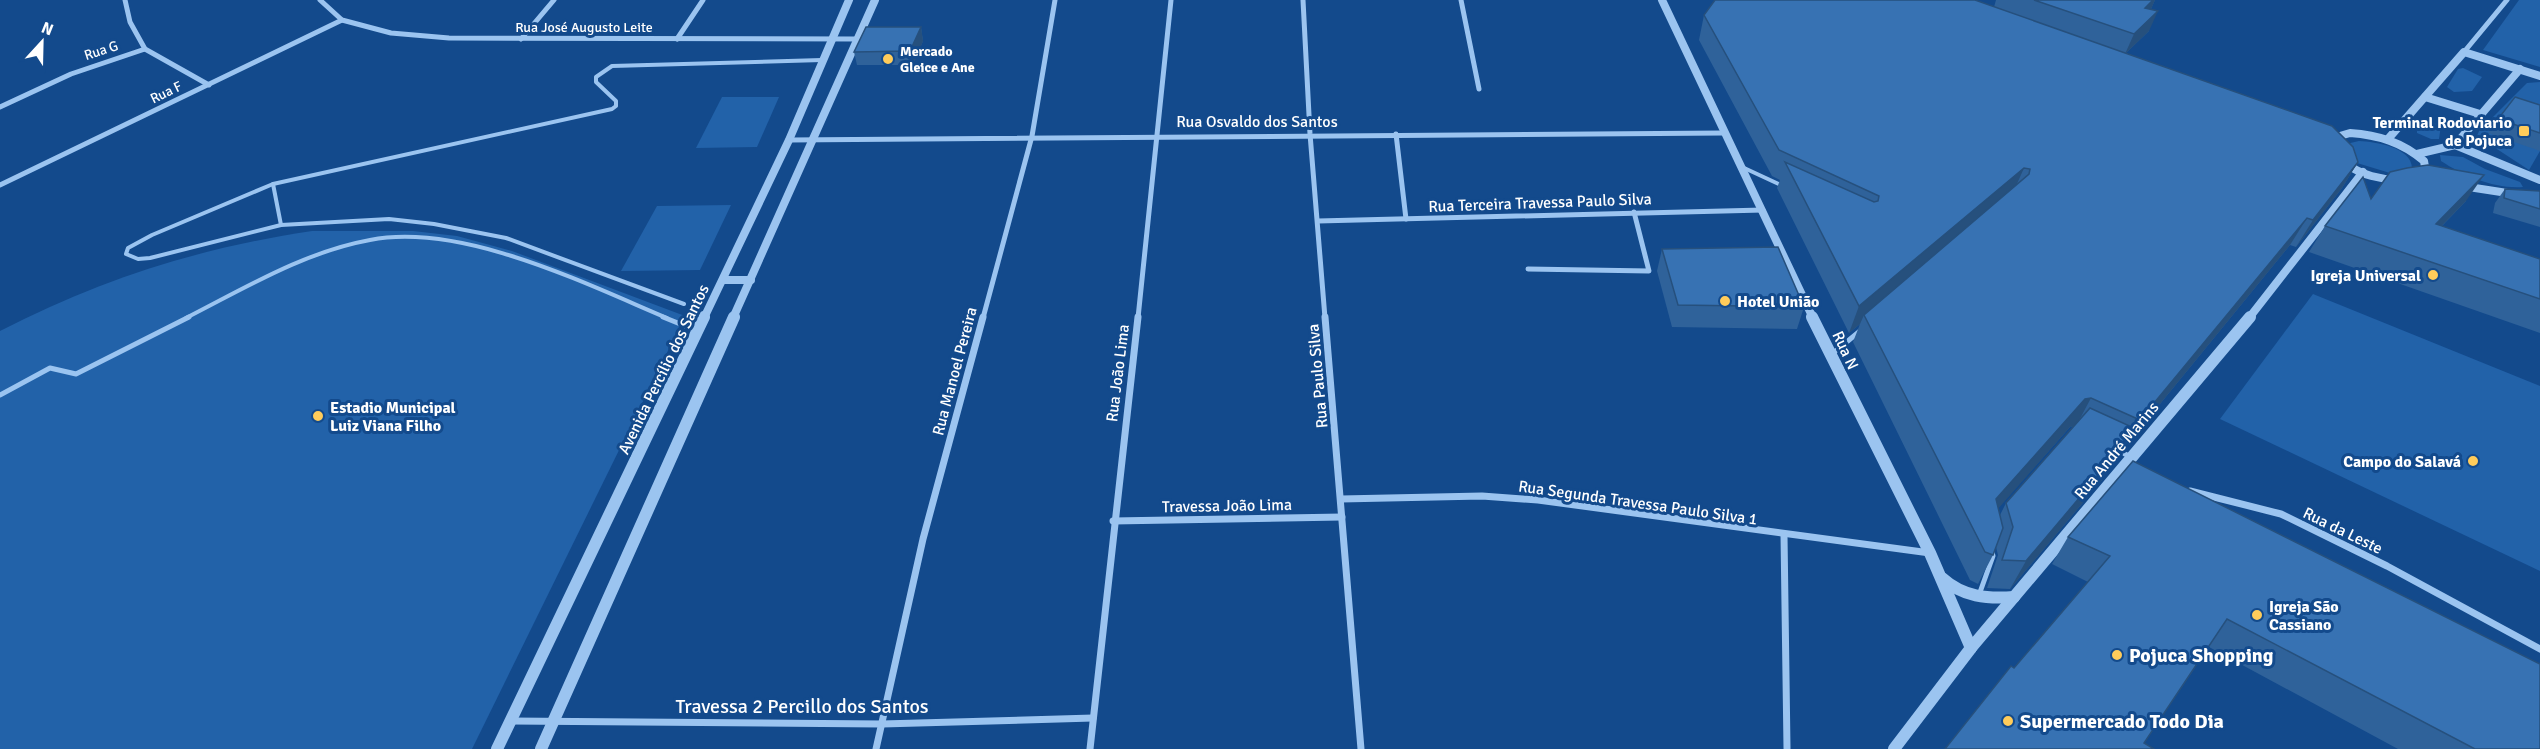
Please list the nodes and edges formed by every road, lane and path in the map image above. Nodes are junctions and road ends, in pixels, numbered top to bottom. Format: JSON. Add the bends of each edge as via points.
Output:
{"nodes":[{"id":1,"x":125,"y":0,"type":"edge"},
{"id":2,"x":320,"y":0,"type":"edge"},
{"id":3,"x":554,"y":0,"type":"edge"},
{"id":4,"x":703,"y":0,"type":"edge"},
{"id":5,"x":849,"y":0,"type":"edge"},
{"id":6,"x":875,"y":0,"type":"edge"},
{"id":7,"x":1055,"y":0,"type":"edge"},
{"id":8,"x":1172,"y":0,"type":"edge"},
{"id":9,"x":1303,"y":0,"type":"edge"},
{"id":10,"x":1461,"y":0,"type":"edge"},
{"id":11,"x":1662,"y":0,"type":"edge"},
{"id":12,"x":2507,"y":0,"type":"edge"},
{"id":13,"x":342,"y":20,"type":"junction"},
{"id":14,"x":831,"y":38,"type":"junction"},
{"id":15,"x":521,"y":39,"type":"junction"},
{"id":16,"x":677,"y":39,"type":"junction"},
{"id":17,"x":857,"y":39,"type":"junction"},
{"id":18,"x":145,"y":49,"type":"junction"},
{"id":19,"x":2464,"y":52,"type":"junction"},
{"id":20,"x":822,"y":60,"type":"junction"},
{"id":21,"x":2520,"y":69,"type":"junction"},
{"id":22,"x":2540,"y":76,"type":"edge"},
{"id":23,"x":208,"y":85,"type":"junction"},
{"id":24,"x":1479,"y":89,"type":"dead end"},
{"id":25,"x":2425,"y":96,"type":"junction"},
{"id":26,"x":0,"y":101,"type":"edge"},
{"id":27,"x":8,"y":103,"type":"junction"},
{"id":28,"x":0,"y":107,"type":"edge"},
{"id":29,"x":2480,"y":114,"type":"junction"},
{"id":30,"x":2330,"y":131,"type":"edge"},
{"id":31,"x":1725,"y":133,"type":"junction"},
{"id":32,"x":1310,"y":134,"type":"junction"},
{"id":33,"x":1396,"y":134,"type":"junction"},
{"id":34,"x":2340,"y":135,"type":"junction"},
{"id":35,"x":1032,"y":136,"type":"junction"},
{"id":36,"x":1160,"y":136,"type":"junction"},
{"id":37,"x":815,"y":138,"type":"junction"},
{"id":38,"x":2388,"y":139,"type":"junction"},
{"id":39,"x":789,"y":140,"type":"junction"},
{"id":40,"x":2455,"y":145,"type":"junction"},
{"id":41,"x":2319,"y":146,"type":"edge"},
{"id":42,"x":2330,"y":150,"type":"junction"},
{"id":43,"x":2417,"y":154,"type":"junction"},
{"id":44,"x":1742,"y":167,"type":"junction"},
{"id":45,"x":2363,"y":172,"type":"junction"},
{"id":46,"x":2421,"y":177,"type":"junction"},
{"id":47,"x":2431,"y":179,"type":"edge"},
{"id":48,"x":2540,"y":180,"type":"edge"},
{"id":49,"x":273,"y":184,"type":"junction"},
{"id":50,"x":2453,"y":184,"type":"edge"},
{"id":51,"x":0,"y":185,"type":"edge"},
{"id":52,"x":1793,"y":191,"type":"edge"},
{"id":53,"x":2540,"y":198,"type":"edge"},
{"id":54,"x":1763,"y":210,"type":"junction"},
{"id":55,"x":1634,"y":212,"type":"junction"},
{"id":56,"x":1406,"y":219,"type":"junction"},
{"id":57,"x":1318,"y":221,"type":"junction"},
{"id":58,"x":281,"y":225,"type":"junction"},
{"id":59,"x":1528,"y":269,"type":"dead end"},
{"id":60,"x":723,"y":280,"type":"junction"},
{"id":61,"x":751,"y":280,"type":"junction"},
{"id":62,"x":684,"y":304,"type":"dead end"},
{"id":63,"x":1865,"y":326,"type":"edge"},
{"id":64,"x":698,"y":331,"type":"junction"},
{"id":65,"x":1830,"y":356,"type":"junction"},
{"id":66,"x":0,"y":394,"type":"edge"},
{"id":67,"x":2112,"y":448,"type":"edge"},
{"id":68,"x":2131,"y":457,"type":"junction"},
{"id":69,"x":2181,"y":489,"type":"edge"},
{"id":70,"x":1341,"y":499,"type":"junction"},
{"id":71,"x":1342,"y":517,"type":"junction"},
{"id":72,"x":1113,"y":521,"type":"junction"},
{"id":73,"x":1784,"y":536,"type":"junction"},
{"id":74,"x":1989,"y":539,"type":"edge"},
{"id":75,"x":1930,"y":553,"type":"junction"},
{"id":76,"x":1940,"y":576,"type":"junction"},
{"id":77,"x":1978,"y":597,"type":"junction"},
{"id":78,"x":2014,"y":597,"type":"junction"},
{"id":79,"x":1971,"y":648,"type":"junction"},
{"id":80,"x":2540,"y":649,"type":"edge"},
{"id":81,"x":1093,"y":718,"type":"junction"},
{"id":82,"x":554,"y":720,"type":"junction"},
{"id":83,"x":511,"y":722,"type":"junction"},
{"id":84,"x":882,"y":724,"type":"junction"},
{"id":85,"x":1787,"y":748,"type":"edge"},
{"id":86,"x":497,"y":749,"type":"edge"},
{"id":87,"x":541,"y":749,"type":"edge"},
{"id":88,"x":876,"y":749,"type":"edge"},
{"id":89,"x":1090,"y":749,"type":"edge"},
{"id":90,"x":1361,"y":749,"type":"edge"},
{"id":91,"x":1894,"y":749,"type":"edge"}],
"edges":[{"from":1,"to":18,"type":"street","via":[[130,22]]},
{"from":2,"to":13,"type":"street","name":"Rua José Augusto Leite"},
{"from":3,"to":15,"type":"street"},
{"from":4,"to":16,"type":"street"},
{"from":5,"to":14,"type":"street","name":"Avenida Percílio dos Santos"},
{"from":6,"to":17,"type":"street"},
{"from":7,"to":35,"type":"street","name":"Rua Manoel Pereira"},
{"from":8,"to":36,"type":"street","name":"Rua João Lima"},
{"from":9,"to":32,"type":"street","name":"Rua Paulo Silva"},
{"from":10,"to":24,"type":"street"},
{"from":11,"to":31,"type":"street","name":"Rua N"},
{"from":12,"to":19,"type":"street"},
{"from":13,"to":15,"type":"street","name":"Rua José Augusto Leite","via":[[391,33]]},
{"from":13,"to":23,"type":"street","name":"Rua F"},
{"from":14,"to":16,"type":"street","name":"Rua José Augusto Leite"},
{"from":14,"to":17,"type":"street","name":"Rua José Augusto Leite"},
{"from":14,"to":20,"type":"street","name":"Avenida Percílio dos Santos"},
{"from":15,"to":16,"type":"street","name":"Rua José Augusto Leite"},
{"from":17,"to":37,"type":"street"},
{"from":18,"to":23,"type":"street"},
{"from":18,"to":27,"type":"street","name":"Rua G","via":[[79,70]]},
{"from":19,"to":21,"type":"street"},
{"from":19,"to":25,"type":"street"},
{"from":20,"to":39,"type":"street","name":"Avenida Percílio dos Santos"},
{"from":20,"to":49,"type":"lane","via":[[612,66],[596,77],[596,82],[616,101],[612,109]]},
{"from":21,"to":22,"type":"street"},
{"from":21,"to":29,"type":"street"},
{"from":23,"to":51,"type":"street","name":"Rua F"},
{"from":25,"to":29,"type":"street"},
{"from":25,"to":38,"type":"street"},
{"from":26,"to":27,"type":"street"},
{"from":27,"to":28,"type":"street","name":"Rua G"},
{"from":29,"to":40,"type":"street"},
{"from":30,"to":34,"type":"street"},
{"from":31,"to":33,"type":"street","name":"Rua Osvaldo dos Santos"},
{"from":31,"to":44,"type":"street","name":"Rua N"},
{"from":32,"to":33,"type":"street","name":"Rua Osvaldo dos Santos"},
{"from":32,"to":36,"type":"street","name":"Rua Osvaldo dos Santos"},
{"from":32,"to":57,"type":"street","name":"Rua Paulo Silva"},
{"from":33,"to":56,"type":"street"},
{"from":34,"to":38,"type":"street"},
{"from":34,"to":42,"type":"street","via":[[2329,143]]},
{"from":35,"to":36,"type":"street","name":"Rua Osvaldo dos Santos"},
{"from":35,"to":37,"type":"street","name":"Rua Osvaldo dos Santos"},
{"from":35,"to":84,"type":"street","name":"Rua Manoel Pereira","via":[[923,539]]},
{"from":36,"to":72,"type":"street","name":"Rua João Lima"},
{"from":37,"to":39,"type":"street","name":"Rua Osvaldo dos Santos"},
{"from":37,"to":61,"type":"street"},
{"from":38,"to":43,"type":"street"},
{"from":39,"to":60,"type":"street","name":"Avenida Percílio dos Santos"},
{"from":40,"to":43,"type":"street"},
{"from":40,"to":48,"type":"street"},
{"from":41,"to":42,"type":"street"},
{"from":42,"to":45,"type":"street"},
{"from":43,"to":46,"type":"street","via":[[2427,167]]},
{"from":44,"to":52,"type":"lane"},
{"from":44,"to":54,"type":"street","name":"Rua N"},
{"from":45,"to":46,"type":"street","via":[[2396,180]]},
{"from":45,"to":68,"type":"street","name":"Rua André Marins","via":[[2282,279]]},
{"from":46,"to":47,"type":"street"},
{"from":49,"to":58,"type":"lane"},
{"from":49,"to":58,"type":"lane","via":[[152,235],[129,248],[126,254],[150,258]]},
{"from":50,"to":53,"type":"street"},
{"from":54,"to":55,"type":"street","name":"Rua Terceira Travessa Paulo Silva"},
{"from":54,"to":65,"type":"street","name":"Rua N"},
{"from":55,"to":56,"type":"street","name":"Rua Terceira Travessa Paulo Silva"},
{"from":55,"to":59,"type":"street","via":[[1649,271]]},
{"from":56,"to":57,"type":"street","name":"Rua Terceira Travessa Paulo Silva"},
{"from":57,"to":70,"type":"street","name":"Rua Paulo Silva"},
{"from":58,"to":62,"type":"lane","via":[[389,219],[507,238]]},
{"from":60,"to":61,"type":"street"},
{"from":60,"to":64,"type":"street","name":"Avenida Percílio dos Santos"},
{"from":61,"to":82,"type":"street"},
{"from":63,"to":65,"type":"lane"},
{"from":64,"to":66,"type":"lane","via":[[566,277],[471,245],[392,237],[330,250],[292,264],[76,374],[50,368]]},
{"from":64,"to":83,"type":"street","name":"Avenida Percílio dos Santos"},
{"from":65,"to":75,"type":"street","name":"Rua N"},
{"from":67,"to":68,"type":"lane"},
{"from":68,"to":78,"type":"street","name":"Rua André Marins","via":[[2124,473]]},
{"from":69,"to":80,"type":"street","name":"Rua da Leste","via":[[2281,514]]},
{"from":70,"to":71,"type":"street","name":"Rua Paulo Silva"},
{"from":70,"to":73,"type":"street","name":"Rua Segunda Travessa Paulo Silva 1","via":[[1482,496],[1538,500]]},
{"from":71,"to":72,"type":"street","name":"Travessa João Lima"},
{"from":71,"to":90,"type":"street","name":"Rua Paulo Silva"},
{"from":72,"to":81,"type":"street","name":"Rua João Lima"},
{"from":73,"to":75,"type":"street","name":"Rua Segunda Travessa Paulo Silva 1"},
{"from":73,"to":85,"type":"street"},
{"from":74,"to":77,"type":"lane","via":[[1993,556]]},
{"from":75,"to":76,"type":"street","name":"Rua N"},
{"from":76,"to":77,"type":"street","via":[[1957,589]]},
{"from":76,"to":79,"type":"street","name":"Rua N"},
{"from":77,"to":78,"type":"street"},
{"from":78,"to":79,"type":"street","name":"Rua André Marins"},
{"from":79,"to":91,"type":"street","name":"Rua André Marins"},
{"from":81,"to":84,"type":"street","name":"Travessa 2 Percillo dos Santos"},
{"from":81,"to":89,"type":"street","name":"Rua João Lima"},
{"from":82,"to":83,"type":"street","name":"Travessa 2 Percillo dos Santos"},
{"from":82,"to":84,"type":"street","name":"Travessa 2 Percillo dos Santos"},
{"from":82,"to":87,"type":"street"},
{"from":83,"to":86,"type":"street","name":"Avenida Percílio dos Santos"},
{"from":84,"to":88,"type":"street","name":"Rua Manoel Pereira"}]}
